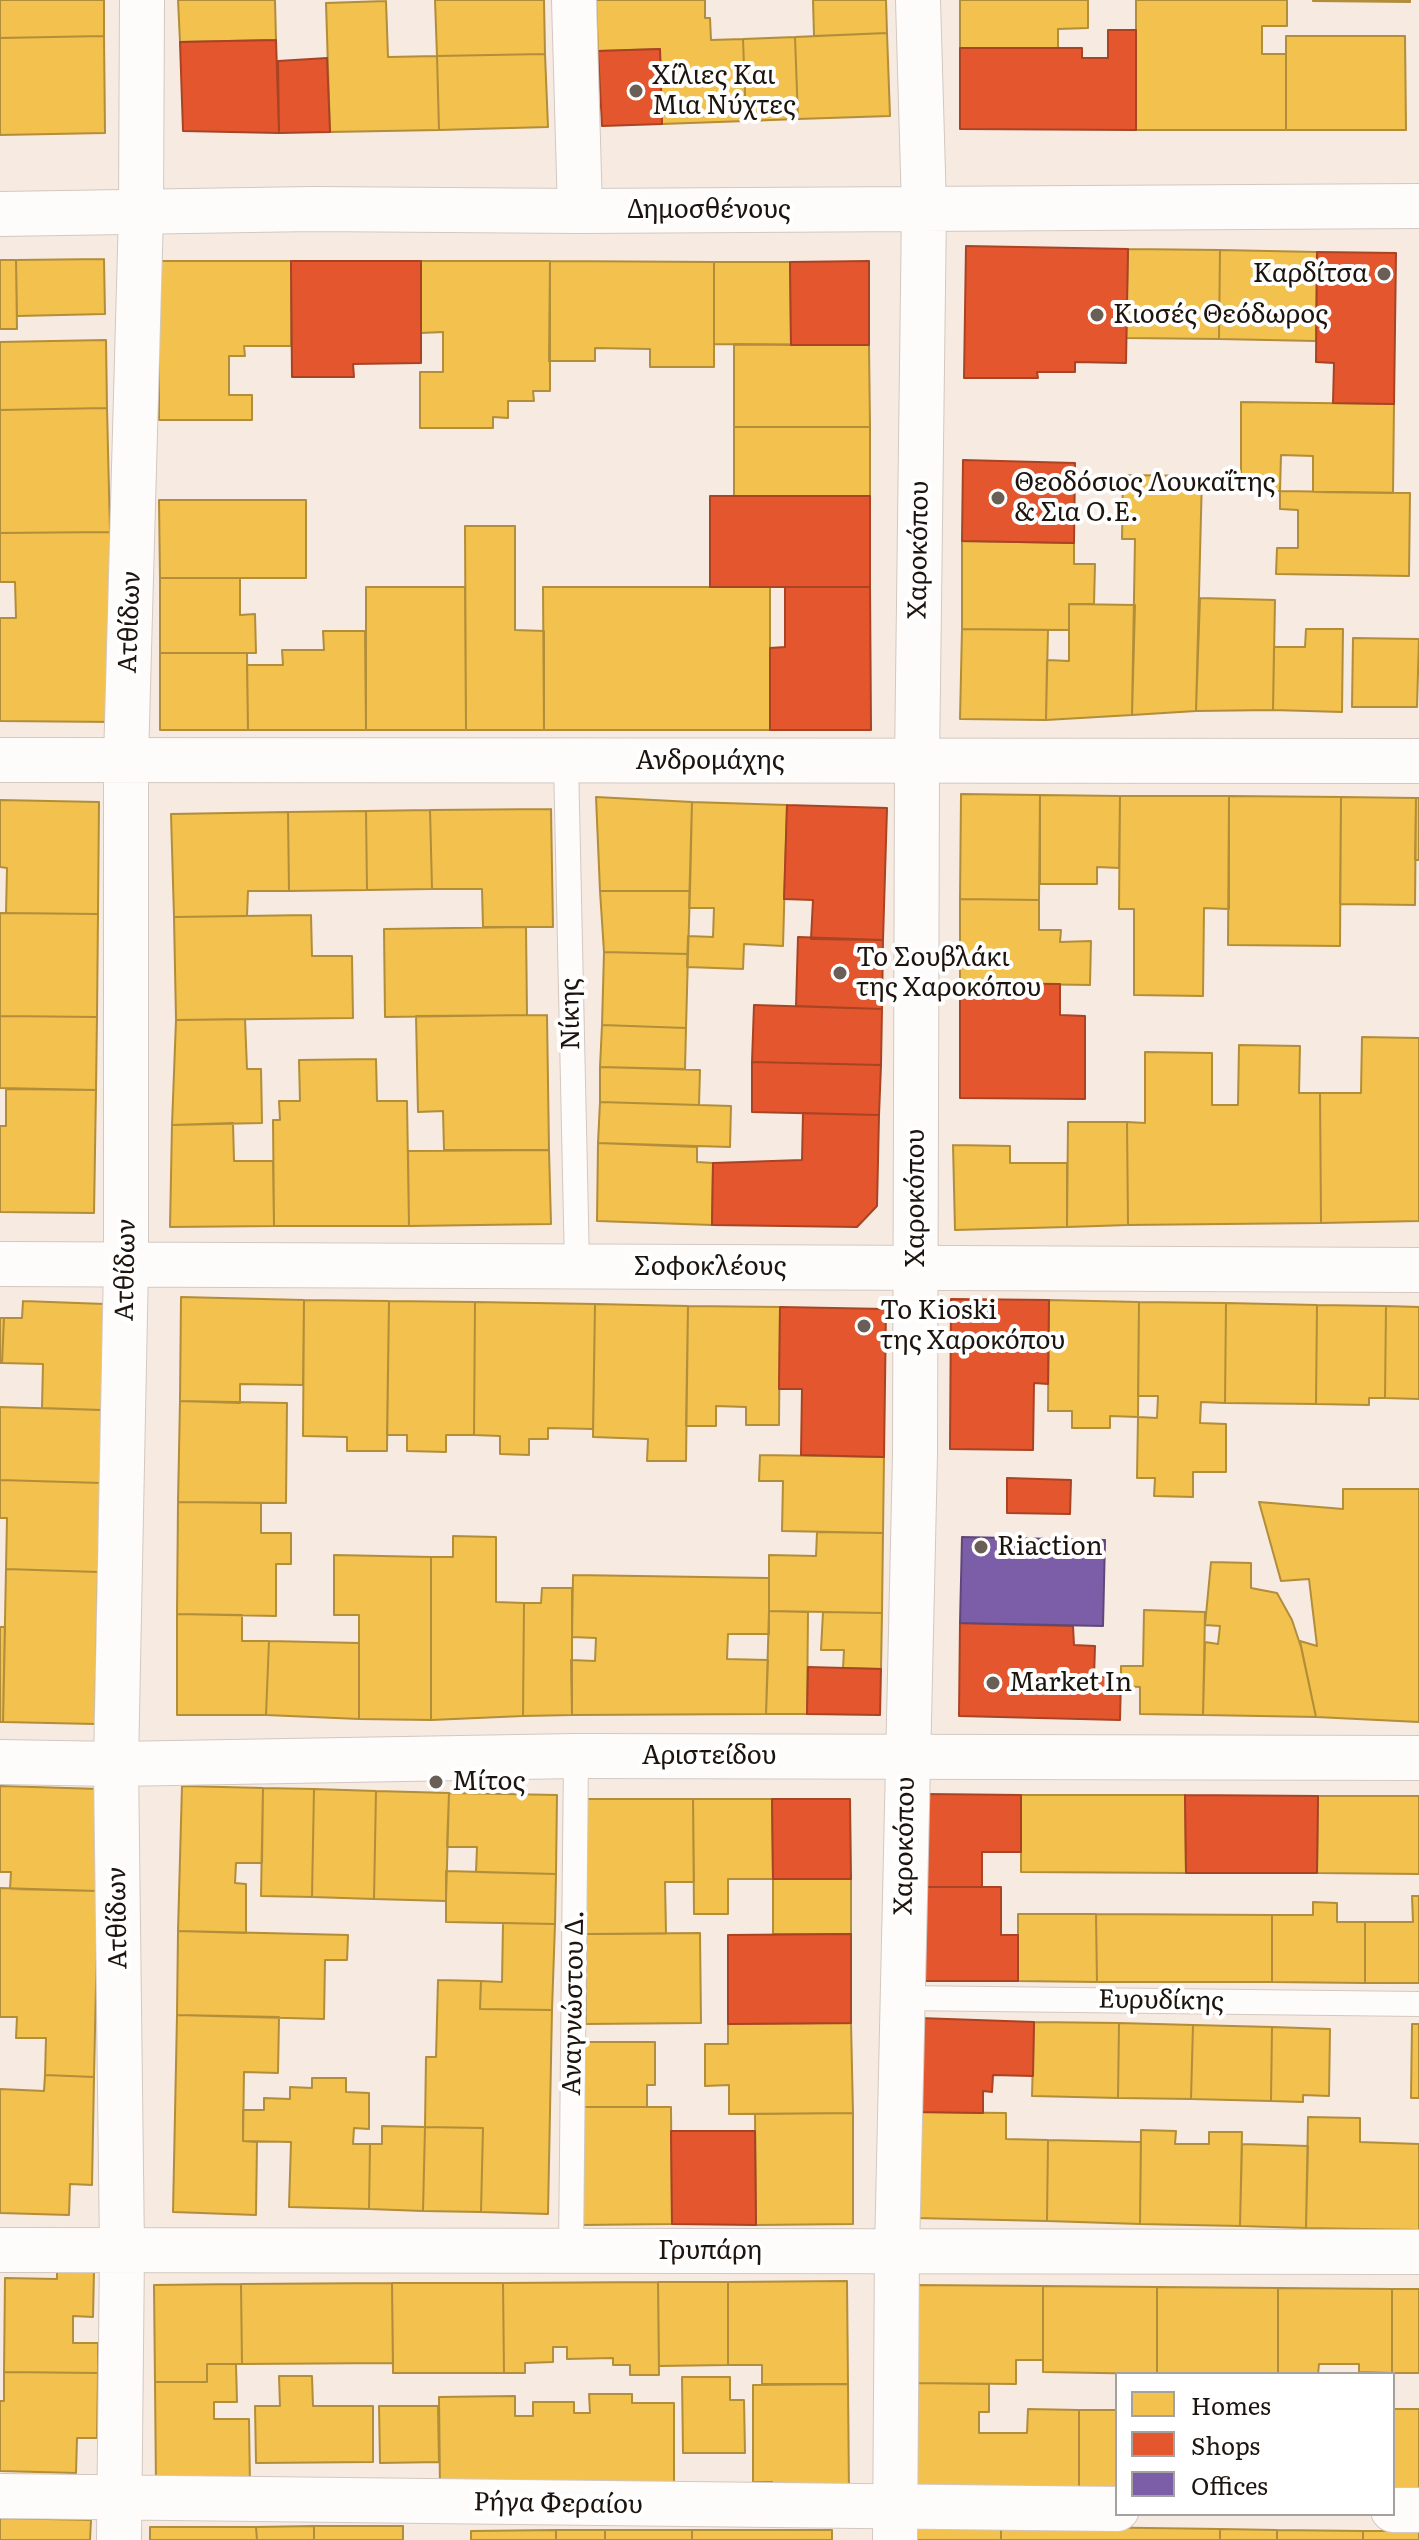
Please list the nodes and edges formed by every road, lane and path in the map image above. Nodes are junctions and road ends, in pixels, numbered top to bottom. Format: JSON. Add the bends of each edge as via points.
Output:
{"nodes":[{"id":1,"x":142,"y":0,"type":"edge"},
{"id":2,"x":574,"y":0,"type":"edge"},
{"id":3,"x":918,"y":0,"type":"edge"},
{"id":4,"x":1419,"y":206,"type":"edge"},
{"id":5,"x":924,"y":208,"type":"junction"},
{"id":6,"x":580,"y":211,"type":"junction"},
{"id":7,"x":141,"y":213,"type":"junction"},
{"id":8,"x":0,"y":214,"type":"edge"},
{"id":9,"x":0,"y":760,"type":"edge"},
{"id":10,"x":126,"y":760,"type":"junction"},
{"id":11,"x":566,"y":761,"type":"junction"},
{"id":12,"x":917,"y":761,"type":"junction"},
{"id":13,"x":1419,"y":761,"type":"edge"},
{"id":14,"x":0,"y":1264,"type":"edge"},
{"id":15,"x":126,"y":1264,"type":"junction"},
{"id":16,"x":577,"y":1266,"type":"junction"},
{"id":17,"x":916,"y":1268,"type":"junction"},
{"id":18,"x":1419,"y":1270,"type":"edge"},
{"id":19,"x":907,"y":1755,"type":"junction"},
{"id":20,"x":576,"y":1756,"type":"junction"},
{"id":21,"x":1419,"y":1758,"type":"edge"},
{"id":22,"x":0,"y":1762,"type":"edge"},
{"id":23,"x":116,"y":1764,"type":"junction"},
{"id":24,"x":902,"y":1998,"type":"junction"},
{"id":25,"x":1419,"y":2004,"type":"edge"},
{"id":26,"x":0,"y":2250,"type":"edge"},
{"id":27,"x":122,"y":2250,"type":"junction"},
{"id":28,"x":571,"y":2251,"type":"junction"},
{"id":29,"x":897,"y":2251,"type":"junction"},
{"id":30,"x":1419,"y":2252,"type":"edge"},
{"id":31,"x":0,"y":2496,"type":"edge"},
{"id":32,"x":1115,"y":2509,"type":"edge"},
{"id":33,"x":1395,"y":2510,"type":"edge"},
{"id":34,"x":1419,"y":2510,"type":"edge"},
{"id":35,"x":118,"y":2519,"type":"edge"},
{"id":36,"x":895,"y":2524,"type":"edge"}],
"edges":[{"from":1,"to":7,"type":"street","name":"Ατθίδων"},
{"from":2,"to":6,"type":"street"},
{"from":3,"to":5,"type":"street","name":"Χαροκόπου"},
{"from":4,"to":5,"type":"street","name":"Δημοσθένους"},
{"from":5,"to":6,"type":"street","name":"Δημοσθένους"},
{"from":5,"to":12,"type":"street","name":"Χαροκόπου"},
{"from":6,"to":7,"type":"street","name":"Δημοσθένους"},
{"from":7,"to":8,"type":"street","name":"Δημοσθένους"},
{"from":7,"to":10,"type":"street","name":"Ατθίδων"},
{"from":9,"to":10,"type":"street","name":"Ανδρομάχης"},
{"from":10,"to":11,"type":"street","name":"Ανδρομάχης"},
{"from":10,"to":15,"type":"street","name":"Ατθίδων"},
{"from":11,"to":12,"type":"street","name":"Ανδρομάχης"},
{"from":11,"to":16,"type":"lane","name":"Νίκης"},
{"from":12,"to":13,"type":"street","name":"Ανδρομάχης"},
{"from":12,"to":17,"type":"street","name":"Χαροκόπου"},
{"from":14,"to":15,"type":"street","name":"Σοφοκλέους"},
{"from":15,"to":16,"type":"street","name":"Σοφοκλέους"},
{"from":15,"to":23,"type":"street","name":"Ατθίδων"},
{"from":16,"to":17,"type":"street","name":"Σοφοκλέους"},
{"from":17,"to":18,"type":"street","name":"Σοφοκλέους"},
{"from":17,"to":19,"type":"street","name":"Χαροκόπου"},
{"from":19,"to":20,"type":"street","name":"Αριστείδου"},
{"from":19,"to":21,"type":"street","name":"Αριστείδου"},
{"from":19,"to":24,"type":"street","name":"Χαροκόπου"},
{"from":20,"to":23,"type":"street","name":"Αριστείδου"},
{"from":20,"to":28,"type":"lane","name":"Αναγνώστου Δ."},
{"from":22,"to":23,"type":"street","name":"Αριστείδου"},
{"from":23,"to":27,"type":"street","name":"Ατθίδων"},
{"from":24,"to":25,"type":"lane","name":"Ευρυδίκης"},
{"from":24,"to":29,"type":"street","name":"Χαροκόπου"},
{"from":26,"to":27,"type":"street","name":"Γρυπάρη"},
{"from":27,"to":28,"type":"street","name":"Γρυπάρη"},
{"from":27,"to":35,"type":"street","name":"Ατθίδων"},
{"from":28,"to":29,"type":"street","name":"Γρυπάρη"},
{"from":29,"to":30,"type":"street","name":"Γρυπάρη"},
{"from":29,"to":36,"type":"street","name":"Χαροκόπου"},
{"from":31,"to":35,"type":"street","name":"Ρήγα Φεραίου"},
{"from":32,"to":36,"type":"street","name":"Ρήγα Φεραίου"},
{"from":33,"to":34,"type":"street"},
{"from":35,"to":36,"type":"street","name":"Ρήγα Φεραίου"}]}
